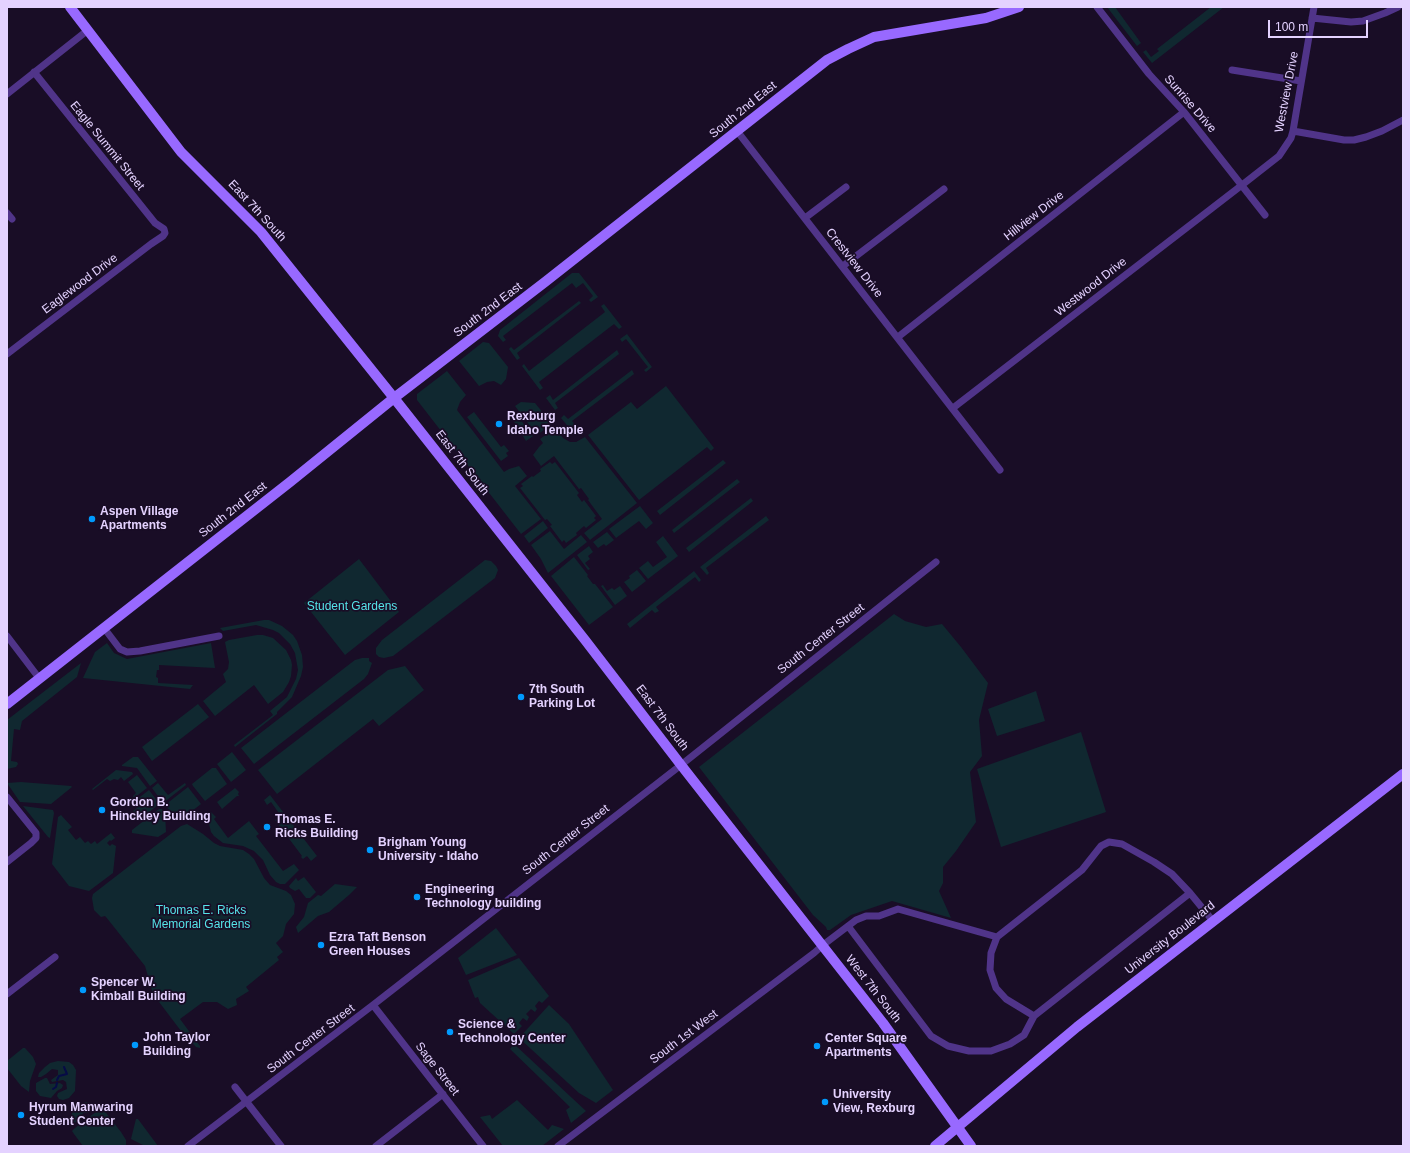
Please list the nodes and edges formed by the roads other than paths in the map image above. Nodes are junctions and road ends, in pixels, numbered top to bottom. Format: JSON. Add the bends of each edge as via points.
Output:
{"nodes":[{"id":1,"x":70,"y":7,"type":"edge"},
{"id":2,"x":1019,"y":7,"type":"edge"},
{"id":3,"x":1097,"y":7,"type":"edge"},
{"id":4,"x":1314,"y":7,"type":"edge"},
{"id":5,"x":1398,"y":7,"type":"edge"},
{"id":6,"x":1312,"y":18,"type":"junction"},
{"id":7,"x":88,"y":30,"type":"junction"},
{"id":8,"x":1232,"y":70,"type":"dead end"},
{"id":9,"x":34,"y":72,"type":"junction"},
{"id":10,"x":1301,"y":81,"type":"junction"},
{"id":11,"x":7,"y":94,"type":"edge"},
{"id":12,"x":1184,"y":112,"type":"junction"},
{"id":13,"x":1403,"y":120,"type":"edge"},
{"id":14,"x":737,"y":131,"type":"junction"},
{"id":15,"x":1293,"y":132,"type":"junction"},
{"id":16,"x":1242,"y":185,"type":"junction"},
{"id":17,"x":846,"y":187,"type":"dead end"},
{"id":18,"x":944,"y":189,"type":"dead end"},
{"id":19,"x":1266,"y":215,"type":"dead end"},
{"id":20,"x":805,"y":218,"type":"junction"},
{"id":21,"x":164,"y":231,"type":"joint"},
{"id":22,"x":842,"y":266,"type":"junction"},
{"id":23,"x":898,"y":337,"type":"junction"},
{"id":24,"x":7,"y":354,"type":"edge"},
{"id":25,"x":394,"y":398,"type":"junction"},
{"id":26,"x":952,"y":408,"type":"junction"},
{"id":27,"x":1000,"y":470,"type":"dead end"},
{"id":28,"x":936,"y":562,"type":"dead end"},
{"id":29,"x":104,"y":628,"type":"junction"},
{"id":30,"x":7,"y":636,"type":"edge"},
{"id":31,"x":219,"y":636,"type":"dead end"},
{"id":32,"x":39,"y":678,"type":"junction"},
{"id":33,"x":7,"y":704,"type":"edge"},
{"id":34,"x":681,"y":764,"type":"junction"},
{"id":35,"x":1403,"y":774,"type":"edge"},
{"id":36,"x":7,"y":796,"type":"edge"},
{"id":37,"x":7,"y":862,"type":"edge"},
{"id":38,"x":1190,"y":892,"type":"junction"},
{"id":39,"x":1213,"y":921,"type":"junction"},
{"id":40,"x":848,"y":926,"type":"junction"},
{"id":41,"x":997,"y":937,"type":"junction"},
{"id":42,"x":823,"y":945,"type":"junction"},
{"id":43,"x":55,"y":957,"type":"dead end"},
{"id":44,"x":7,"y":994,"type":"edge"},
{"id":45,"x":373,"y":1005,"type":"junction"},
{"id":46,"x":1034,"y":1016,"type":"junction"},
{"id":47,"x":235,"y":1087,"type":"dead end"},
{"id":48,"x":443,"y":1094,"type":"junction"},
{"id":49,"x":246,"y":1102,"type":"junction"},
{"id":50,"x":957,"y":1128,"type":"junction"},
{"id":51,"x":188,"y":1146,"type":"edge"},
{"id":52,"x":281,"y":1146,"type":"edge"},
{"id":53,"x":376,"y":1146,"type":"edge"},
{"id":54,"x":483,"y":1146,"type":"edge"},
{"id":55,"x":558,"y":1146,"type":"edge"},
{"id":56,"x":935,"y":1146,"type":"edge"},
{"id":57,"x":971,"y":1146,"type":"edge"}],
"edges":[{"from":1,"to":7,"type":"street","name":"East 7th South"},
{"from":2,"to":14,"type":"street","name":"South 2nd East","via":[[986,18],[874,37],[827,60]]},
{"from":3,"to":12,"type":"street","name":"Sunrise Drive","via":[[1149,74]]},
{"from":4,"to":6,"type":"street","name":"Westview Drive"},
{"from":5,"to":6,"type":"street","via":[[1385,14],[1352,22]]},
{"from":6,"to":10,"type":"street","name":"Westview Drive"},
{"from":7,"to":9,"type":"street"},
{"from":7,"to":25,"type":"street","name":"East 7th South","via":[[181,152],[261,232]]},
{"from":8,"to":10,"type":"street"},
{"from":9,"to":11,"type":"street"},
{"from":9,"to":21,"type":"street","name":"Eagle Summit Street","via":[[155,224]]},
{"from":10,"to":15,"type":"street","name":"Westview Drive"},
{"from":12,"to":16,"type":"street","name":"Sunrise Drive"},
{"from":12,"to":23,"type":"street","name":"Hillview Drive"},
{"from":13,"to":15,"type":"street","via":[[1382,131],[1354,140]]},
{"from":14,"to":20,"type":"street","name":"Crestview Drive"},
{"from":14,"to":25,"type":"street","name":"South 2nd East"},
{"from":15,"to":16,"type":"street","name":"Westview Drive","via":[[1279,156]]},
{"from":16,"to":19,"type":"street","name":"Sunrise Drive"},
{"from":16,"to":26,"type":"street","name":"Westwood Drive"},
{"from":17,"to":20,"type":"street"},
{"from":18,"to":22,"type":"street"},
{"from":20,"to":22,"type":"street","name":"Crestview Drive"},
{"from":21,"to":24,"type":"street","name":"Eaglewood Drive","via":[[163,236]]},
{"from":22,"to":23,"type":"street","name":"Crestview Drive"},
{"from":23,"to":26,"type":"street","name":"Crestview Drive"},
{"from":25,"to":29,"type":"street","name":"South 2nd East"},
{"from":25,"to":34,"type":"street","name":"East 7th South"},
{"from":26,"to":27,"type":"street","name":"Crestview Drive"},
{"from":28,"to":34,"type":"street","name":"South Center Street"},
{"from":29,"to":31,"type":"street","via":[[120,649],[127,652]]},
{"from":29,"to":32,"type":"street","name":"South 2nd East"},
{"from":30,"to":32,"type":"street"},
{"from":32,"to":33,"type":"street","name":"South 2nd East"},
{"from":34,"to":42,"type":"street","name":"East 7th South"},
{"from":34,"to":45,"type":"street","name":"South Center Street"},
{"from":35,"to":39,"type":"street","name":"University Boulevard"},
{"from":36,"to":37,"type":"street","via":[[36,833],[36,838]]},
{"from":38,"to":39,"type":"street"},
{"from":38,"to":41,"type":"street","via":[[1172,874],[1154,862],[1122,844],[1109,842],[1101,846],[1082,870]]},
{"from":38,"to":46,"type":"street"},
{"from":39,"to":50,"type":"street","name":"University Boulevard","via":[[1078,1027]]},
{"from":40,"to":41,"type":"street","name":"South 1st West","via":[[866,916],[879,916],[898,909]]},
{"from":40,"to":42,"type":"street","name":"South 1st West"},
{"from":40,"to":46,"type":"street","via":[[932,1036],[948,1046],[968,1051],[991,1051],[1024,1035]]},
{"from":41,"to":46,"type":"street","via":[[991,953],[990,970],[996,988],[1006,999]]},
{"from":42,"to":50,"type":"street","name":"West 7th South","via":[[886,1027]]},
{"from":42,"to":55,"type":"street","name":"South 1st West"},
{"from":43,"to":44,"type":"street"},
{"from":45,"to":48,"type":"street","name":"Sage Street"},
{"from":45,"to":49,"type":"street","name":"South Center Street"},
{"from":47,"to":49,"type":"street"},
{"from":48,"to":53,"type":"street"},
{"from":48,"to":54,"type":"street","name":"Sage Street"},
{"from":49,"to":51,"type":"street","name":"South Center Street"},
{"from":49,"to":52,"type":"street"},
{"from":50,"to":56,"type":"street","name":"University Boulevard"},
{"from":50,"to":57,"type":"street","name":"West 7th South"}]}
